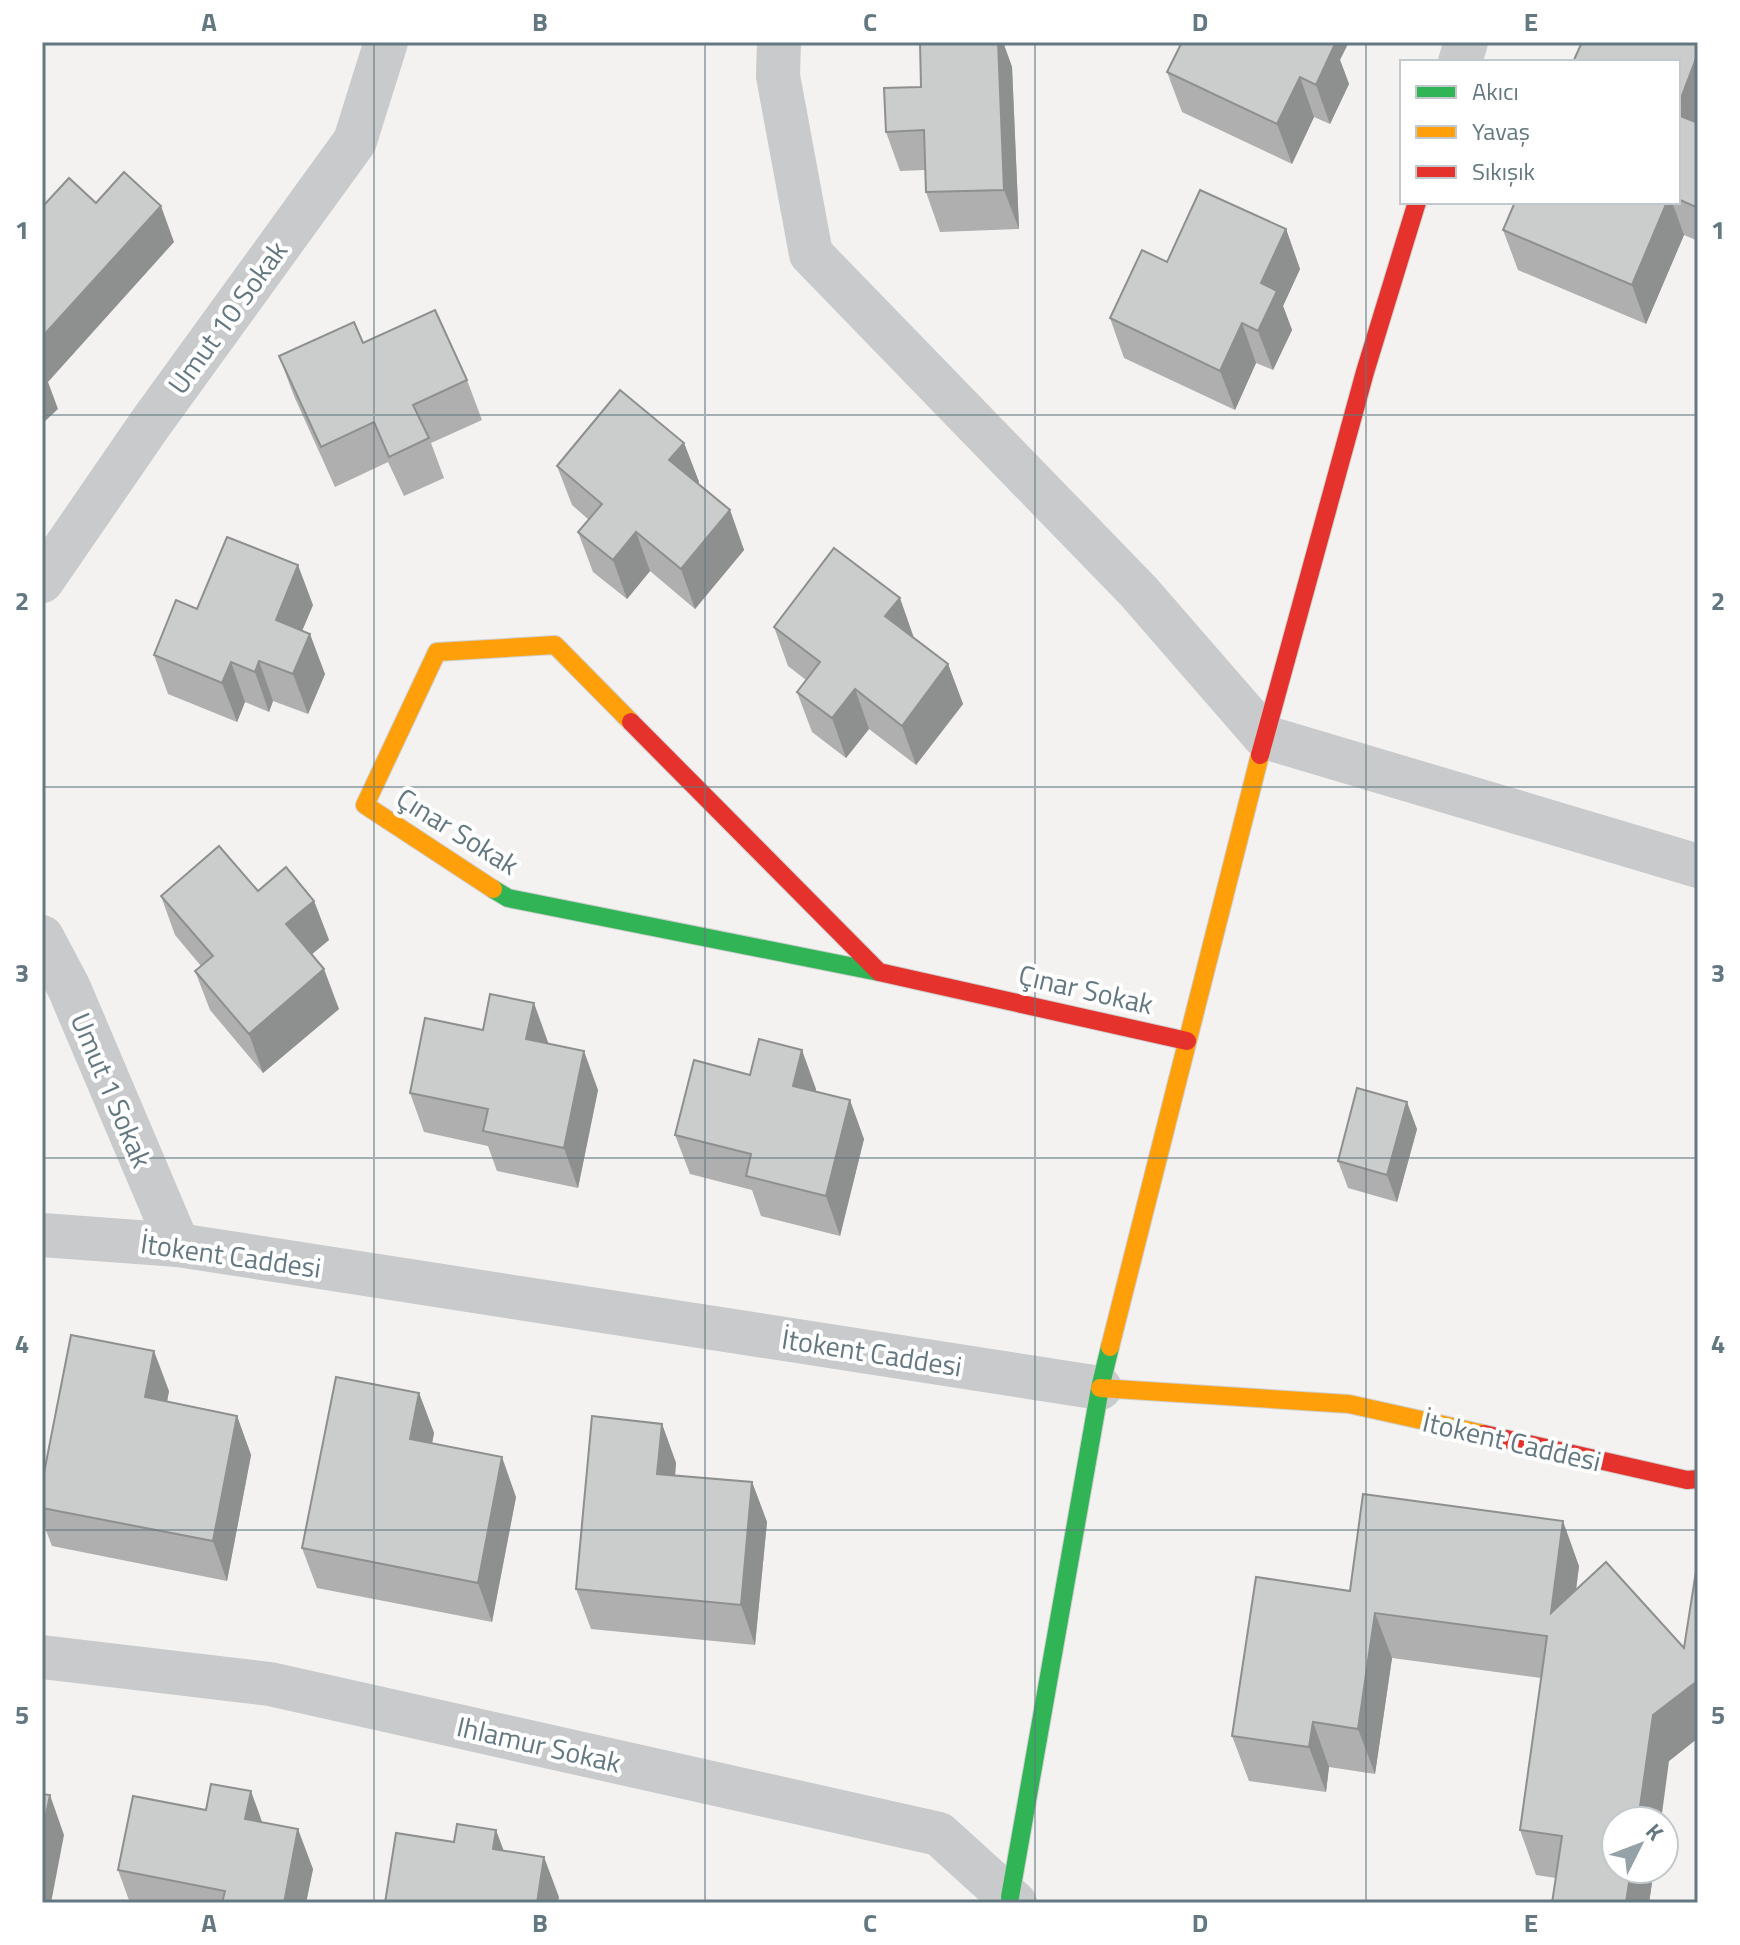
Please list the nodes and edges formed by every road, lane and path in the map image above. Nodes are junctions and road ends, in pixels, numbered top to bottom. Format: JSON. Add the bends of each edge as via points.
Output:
{"nodes":[{"id":1,"x":386,"y":42,"type":"edge"},
{"id":2,"x":779,"y":42,"type":"edge"},
{"id":3,"x":1416,"y":204,"type":"edge"},
{"id":4,"x":42,"y":581,"type":"edge"},
{"id":5,"x":1265,"y":737,"type":"junction"},
{"id":6,"x":1698,"y":866,"type":"edge"},
{"id":7,"x":42,"y":937,"type":"edge"},
{"id":8,"x":879,"y":972,"type":"junction"},
{"id":9,"x":1187,"y":1041,"type":"junction"},
{"id":10,"x":42,"y":1235,"type":"edge"},
{"id":11,"x":178,"y":1245,"type":"junction"},
{"id":12,"x":1100,"y":1388,"type":"junction"},
{"id":13,"x":1698,"y":1479,"type":"edge"},
{"id":14,"x":42,"y":1657,"type":"edge"},
{"id":15,"x":1010,"y":1901,"type":"edge"}],
"edges":[{"from":1,"to":4,"type":"street","name":"Umut 10 Sokak","via":[[355,141]]},
{"from":2,"to":5,"type":"street","via":[[778,76],[811,254],[1139,592]]},
{"from":3,"to":5,"type":"street"},
{"from":5,"to":6,"type":"street"},
{"from":5,"to":9,"type":"street"},
{"from":7,"to":11,"type":"street","name":"Umut 1 Sokak","via":[[69,988]]},
{"from":8,"to":8,"type":"street","name":"Çınar Sokak","via":[[555,645],[437,652],[365,805],[508,898]]},
{"from":8,"to":9,"type":"street","name":"Çınar Sokak"},
{"from":9,"to":12,"type":"street"},
{"from":10,"to":11,"type":"street","name":"İtokent Caddesi"},
{"from":11,"to":12,"type":"street","name":"İtokent Caddesi"},
{"from":12,"to":13,"type":"street","name":"İtokent Caddesi","via":[[1349,1404]]},
{"from":12,"to":15,"type":"street"},
{"from":14,"to":15,"type":"street","name":"Ihlamur Sokak","via":[[270,1684],[939,1834]]}]}
